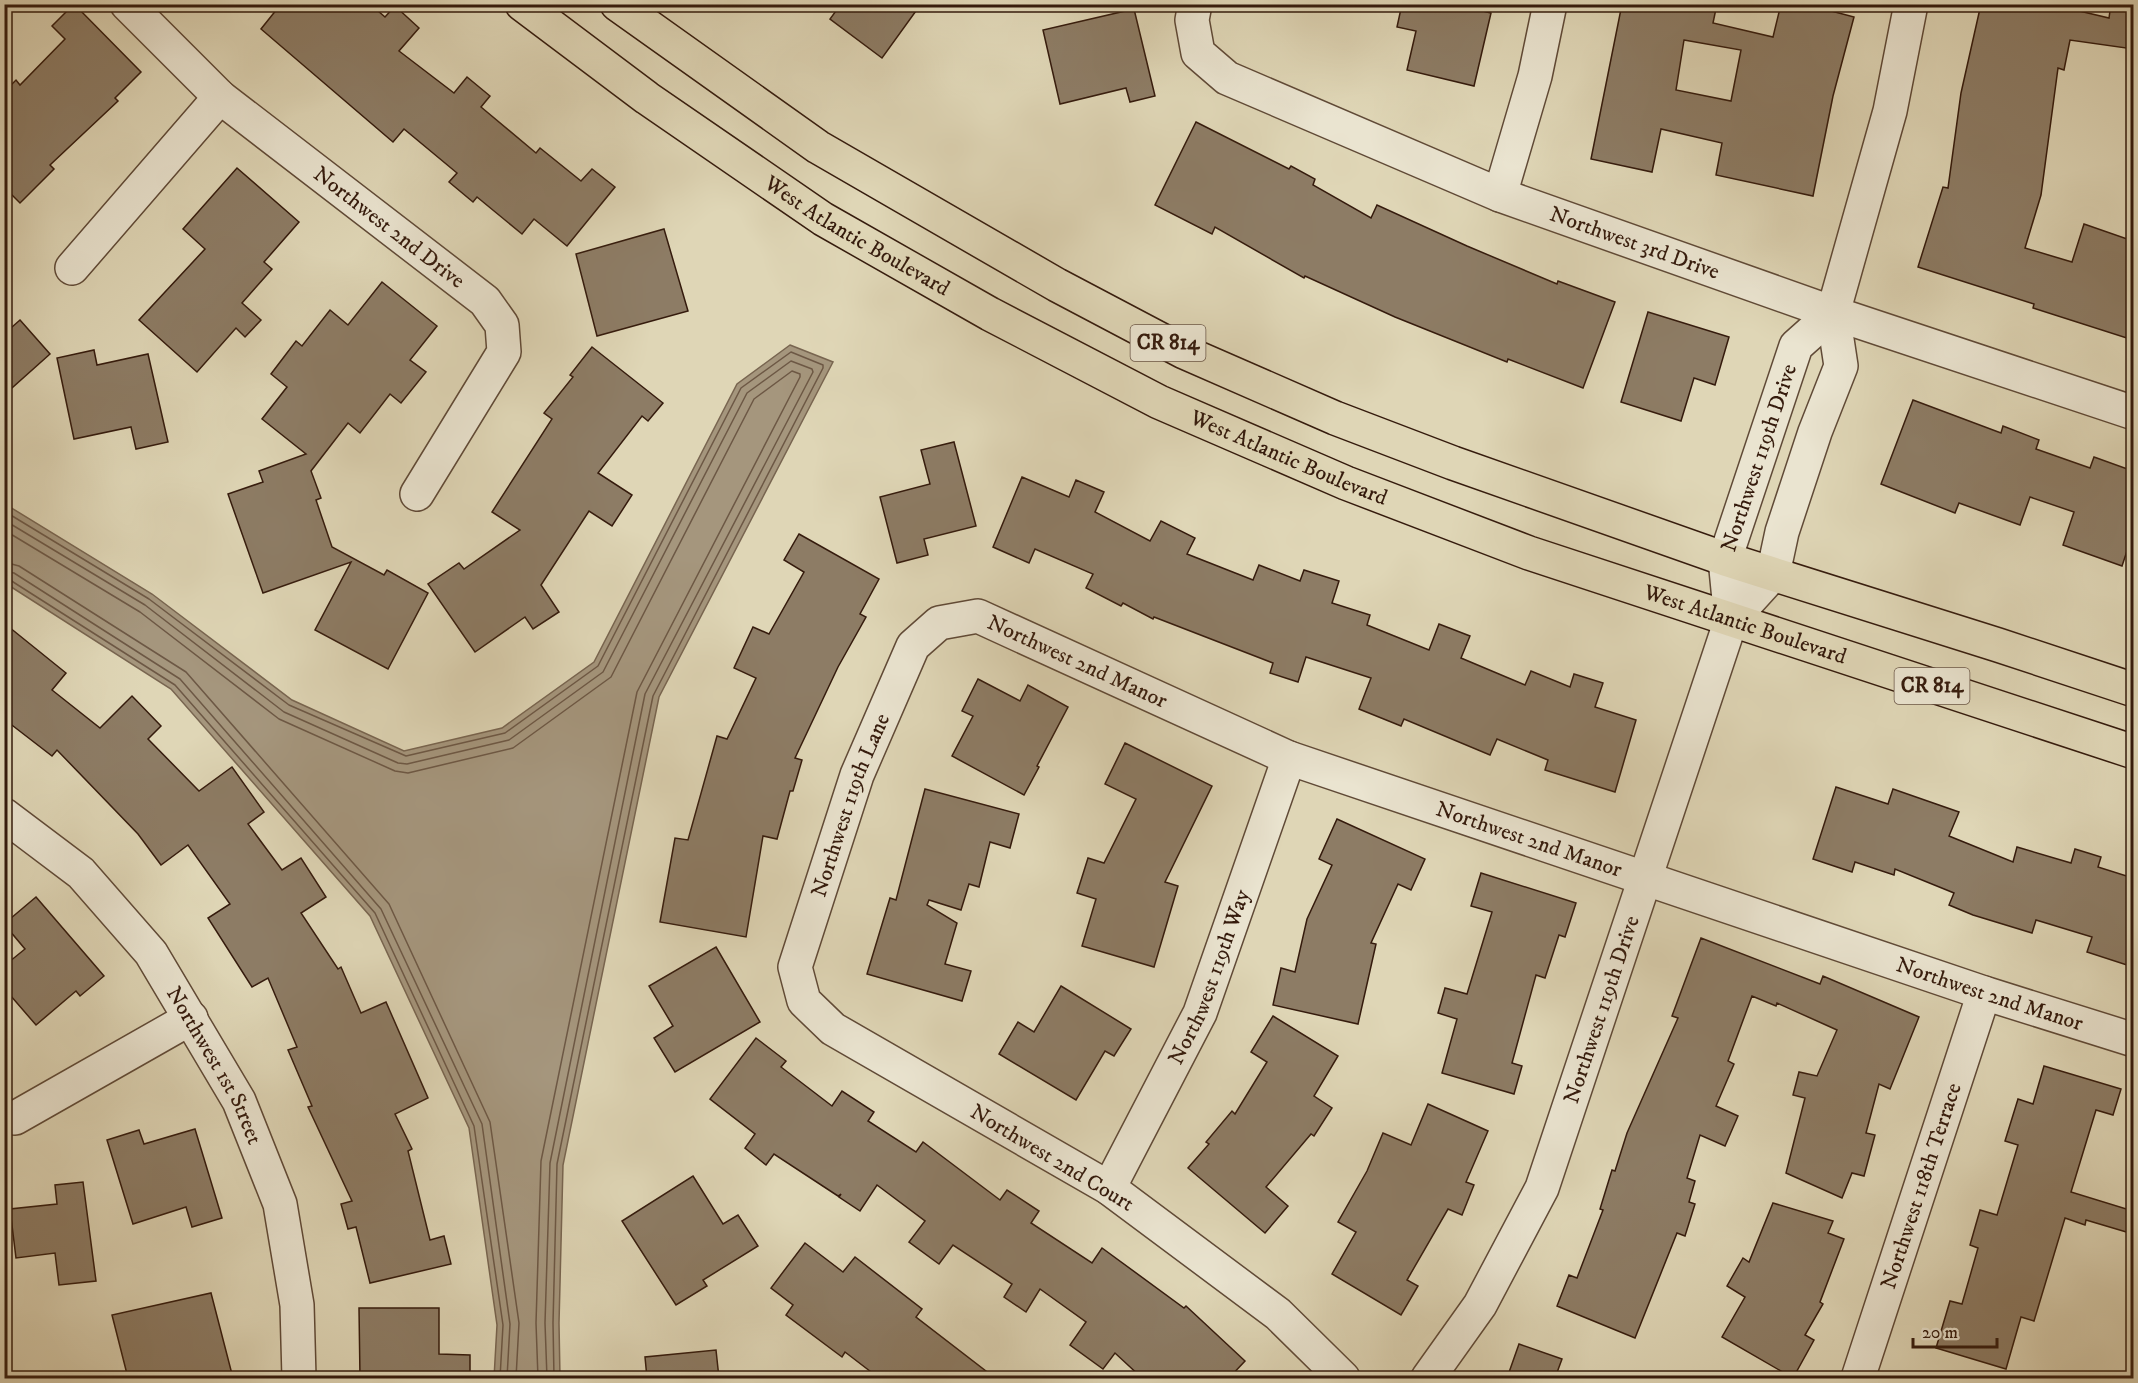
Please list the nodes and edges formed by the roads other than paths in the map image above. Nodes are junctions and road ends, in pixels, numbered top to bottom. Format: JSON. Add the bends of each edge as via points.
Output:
{"nodes":[{"id":1,"x":126,"y":4,"type":"edge"},
{"id":2,"x":522,"y":4,"type":"edge"},
{"id":3,"x":617,"y":4,"type":"edge"},
{"id":4,"x":1195,"y":4,"type":"edge"},
{"id":5,"x":1550,"y":4,"type":"edge"},
{"id":6,"x":1911,"y":4,"type":"edge"},
{"id":7,"x":220,"y":97,"type":"junction"},
{"id":8,"x":1500,"y":195,"type":"junction"},
{"id":9,"x":72,"y":268,"type":"dead end"},
{"id":10,"x":1833,"y":313,"type":"junction"},
{"id":11,"x":2133,"y":413,"type":"edge"},
{"id":12,"x":417,"y":494,"type":"dead end"},
{"id":13,"x":1725,"y":560,"type":"junction"},
{"id":14,"x":1773,"y":574,"type":"junction"},
{"id":15,"x":1731,"y":620,"type":"junction"},
{"id":16,"x":939,"y":623,"type":"joint"},
{"id":17,"x":2133,"y":690,"type":"edge"},
{"id":18,"x":2133,"y":752,"type":"edge"},
{"id":19,"x":1289,"y":758,"type":"junction"},
{"id":20,"x":4,"y":815,"type":"edge"},
{"id":21,"x":1646,"y":878,"type":"junction"},
{"id":22,"x":1984,"y":993,"type":"junction"},
{"id":23,"x":804,"y":1001,"type":"joint"},
{"id":24,"x":191,"y":1018,"type":"junction"},
{"id":25,"x":2133,"y":1040,"type":"edge"},
{"id":26,"x":15,"y":1118,"type":"dead end"},
{"id":27,"x":1109,"y":1188,"type":"junction"},
{"id":28,"x":299,"y":1378,"type":"edge"},
{"id":29,"x":1343,"y":1378,"type":"edge"},
{"id":30,"x":1428,"y":1378,"type":"edge"},
{"id":31,"x":1858,"y":1378,"type":"edge"}],
"edges":[{"from":1,"to":7,"type":"street","name":"Northwest 2nd Drive"},
{"from":2,"to":15,"type":"main road","name":"West Atlantic Boulevard","number":"CR 814","via":[[647,98],[823,219],[990,314],[1159,402],[1346,483],[1529,554]]},
{"from":3,"to":13,"type":"main road","number":"CR 814","via":[[819,147],[1057,285],[1184,352],[1335,418]]},
{"from":4,"to":8,"type":"street","name":"Northwest 3rd Drive","via":[[1192,20],[1198,53],[1227,78]]},
{"from":5,"to":8,"type":"street","via":[[1535,76]]},
{"from":6,"to":10,"type":"street","name":"Northwest 119th Drive","via":[[1890,111]]},
{"from":7,"to":9,"type":"street"},
{"from":7,"to":12,"type":"street","name":"Northwest 2nd Drive","via":[[485,301],[502,325],[504,352]]},
{"from":8,"to":10,"type":"street","name":"Northwest 3rd Drive"},
{"from":10,"to":11,"type":"street","name":"Northwest 3rd Drive"},
{"from":10,"to":13,"type":"street","name":"Northwest 119th Drive","via":[[1796,346]]},
{"from":10,"to":14,"type":"street","name":"Northwest 119th Drive","via":[[1841,366],[1782,532]]},
{"from":13,"to":14,"type":"main road","number":"CR 814"},
{"from":13,"to":15,"type":"street","name":"Northwest 119th Drive"},
{"from":14,"to":15,"type":"street","name":"Northwest 119th Drive"},
{"from":14,"to":17,"type":"main road","number":"CR 814"},
{"from":15,"to":18,"type":"main road","name":"West Atlantic Boulevard","number":"CR 814"},
{"from":15,"to":21,"type":"street","name":"Northwest 119th Drive"},
{"from":16,"to":19,"type":"street","name":"Northwest 2nd Manor","via":[[978,616]]},
{"from":16,"to":23,"type":"street","name":"Northwest 119th Lane","via":[[913,646],[857,775],[795,967]]},
{"from":19,"to":21,"type":"street","name":"Northwest 2nd Manor"},
{"from":19,"to":27,"type":"street","name":"Northwest 119th Way","via":[[1200,1013]]},
{"from":20,"to":24,"type":"street","name":"Northwest 1st Street","via":[[81,873],[151,953]]},
{"from":21,"to":22,"type":"street","name":"Northwest 2nd Manor"},
{"from":21,"to":30,"type":"street","name":"Northwest 119th Drive","via":[[1542,1188],[1480,1305]]},
{"from":22,"to":25,"type":"street","name":"Northwest 2nd Manor"},
{"from":22,"to":31,"type":"street","name":"Northwest 118th Terrace"},
{"from":23,"to":27,"type":"street","name":"Northwest 2nd Court","via":[[833,1029]]},
{"from":24,"to":26,"type":"street"},
{"from":24,"to":28,"type":"street","name":"Northwest 1st Street","via":[[238,1101],[280,1204],[297,1305]]},
{"from":27,"to":29,"type":"street","name":"Northwest 2nd Court","via":[[1278,1314]]}]}
